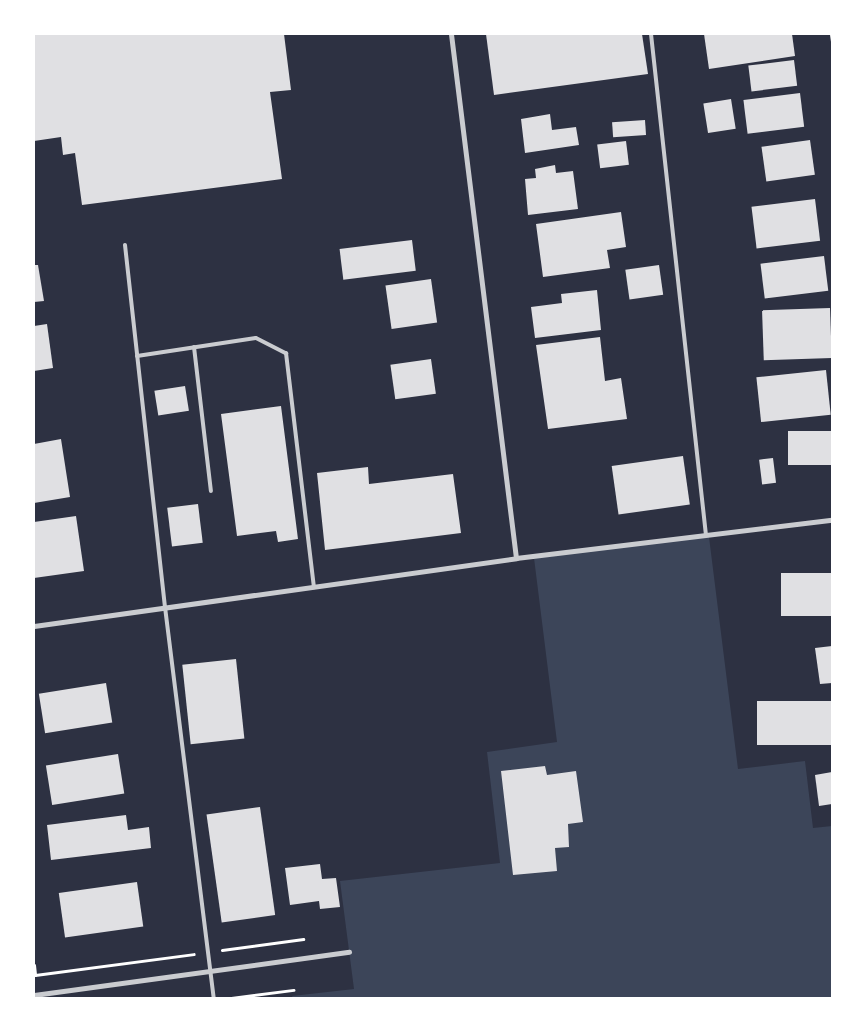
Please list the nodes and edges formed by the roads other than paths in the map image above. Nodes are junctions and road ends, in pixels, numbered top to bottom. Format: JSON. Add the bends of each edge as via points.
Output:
{"nodes":[{"id":1,"x":451,"y":34,"type":"edge"},
{"id":2,"x":651,"y":34,"type":"edge"},
{"id":3,"x":125,"y":245,"type":"dead end"},
{"id":4,"x":194,"y":347,"type":"junction"},
{"id":5,"x":137,"y":356,"type":"junction"},
{"id":6,"x":211,"y":491,"type":"dead end"},
{"id":7,"x":832,"y":520,"type":"edge"},
{"id":8,"x":706,"y":535,"type":"junction"},
{"id":9,"x":516,"y":558,"type":"junction"},
{"id":10,"x":314,"y":587,"type":"junction"},
{"id":11,"x":165,"y":607,"type":"junction"},
{"id":12,"x":34,"y":626,"type":"edge"},
{"id":13,"x":349,"y":952,"type":"dead end"},
{"id":14,"x":210,"y":971,"type":"junction"},
{"id":15,"x":34,"y":995,"type":"edge"},
{"id":16,"x":214,"y":998,"type":"edge"}],
"edges":[{"from":1,"to":9,"type":"street"},
{"from":2,"to":8,"type":"lane"},
{"from":3,"to":5,"type":"lane"},
{"from":4,"to":5,"type":"lane"},
{"from":4,"to":6,"type":"lane"},
{"from":4,"to":10,"type":"lane","via":[[256,338],[286,353]]},
{"from":5,"to":11,"type":"lane"},
{"from":7,"to":8,"type":"street"},
{"from":8,"to":9,"type":"street"},
{"from":9,"to":10,"type":"street"},
{"from":10,"to":11,"type":"street"},
{"from":11,"to":12,"type":"street"},
{"from":11,"to":14,"type":"lane"},
{"from":13,"to":14,"type":"street"},
{"from":14,"to":15,"type":"street"},
{"from":14,"to":16,"type":"lane"}]}
